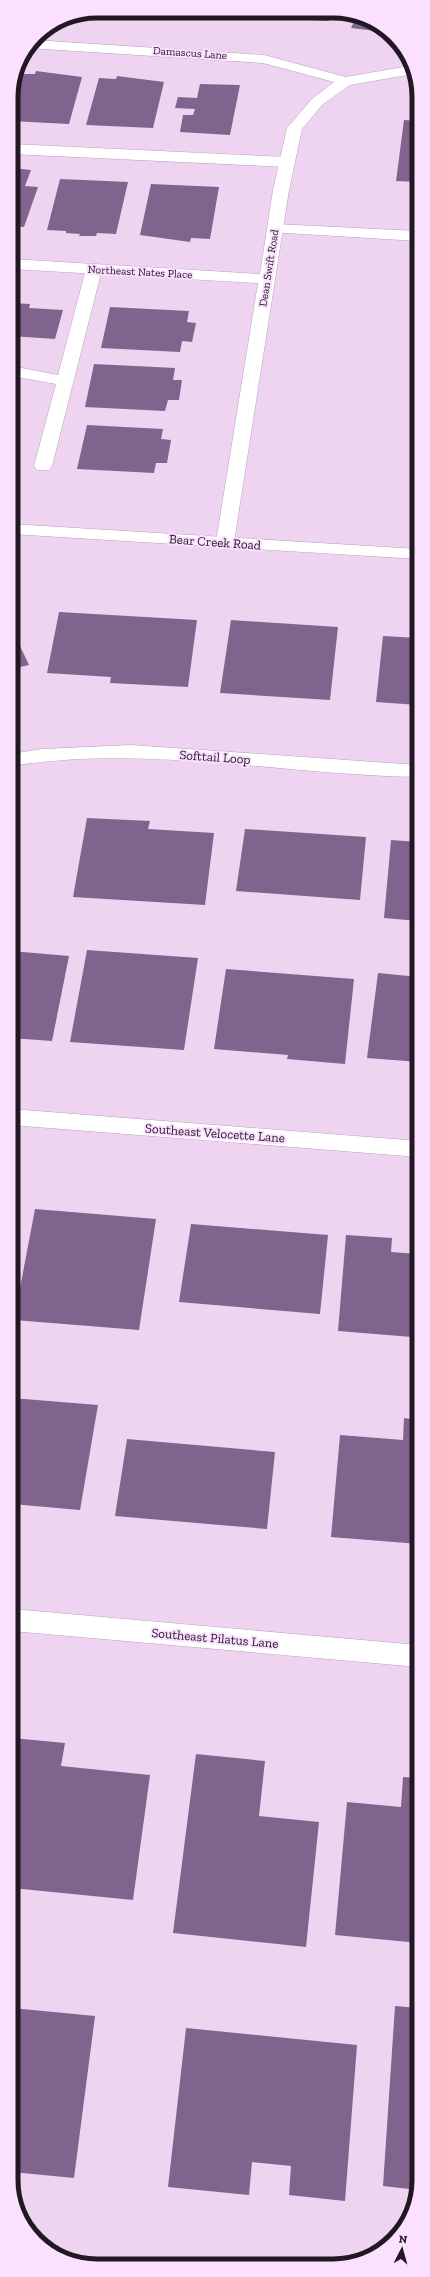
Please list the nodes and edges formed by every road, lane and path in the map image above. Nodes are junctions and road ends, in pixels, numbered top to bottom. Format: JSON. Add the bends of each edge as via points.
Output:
{"nodes":[{"id":1,"x":38,"y":45,"type":"edge"},
{"id":2,"x":407,"y":71,"type":"edge"},
{"id":3,"x":346,"y":82,"type":"junction"},
{"id":4,"x":18,"y":149,"type":"edge"},
{"id":5,"x":286,"y":162,"type":"junction"},
{"id":6,"x":275,"y":229,"type":"junction"},
{"id":7,"x":412,"y":236,"type":"edge"},
{"id":8,"x":18,"y":264,"type":"edge"},
{"id":9,"x":94,"y":269,"type":"junction"},
{"id":10,"x":268,"y":279,"type":"junction"},
{"id":11,"x":18,"y":372,"type":"edge"},
{"id":12,"x":64,"y":381,"type":"junction"},
{"id":13,"x":43,"y":466,"type":"dead end"},
{"id":14,"x":18,"y":529,"type":"edge"},
{"id":15,"x":224,"y":542,"type":"junction"},
{"id":16,"x":412,"y":554,"type":"edge"},
{"id":17,"x":18,"y":759,"type":"edge"},
{"id":18,"x":412,"y":771,"type":"edge"},
{"id":19,"x":18,"y":1118,"type":"edge"},
{"id":20,"x":412,"y":1148,"type":"edge"},
{"id":21,"x":18,"y":1621,"type":"edge"},
{"id":22,"x":412,"y":1655,"type":"edge"}],
"edges":[{"from":1,"to":3,"type":"street","name":"Damascus Lane","via":[[264,59],[301,67]]},
{"from":2,"to":3,"type":"street","name":"Dean Swift Road"},
{"from":3,"to":5,"type":"street","name":"Dean Swift Road","via":[[318,102],[295,128]]},
{"from":4,"to":5,"type":"street"},
{"from":5,"to":6,"type":"street","name":"Dean Swift Road"},
{"from":6,"to":7,"type":"street"},
{"from":6,"to":10,"type":"street","name":"Dean Swift Road"},
{"from":8,"to":9,"type":"street","name":"Northeast Nates Place"},
{"from":9,"to":10,"type":"street","name":"Northeast Nates Place"},
{"from":9,"to":12,"type":"street"},
{"from":10,"to":15,"type":"street","name":"Dean Swift Road"},
{"from":11,"to":12,"type":"street"},
{"from":12,"to":13,"type":"street"},
{"from":14,"to":15,"type":"street","name":"Bear Creek Road"},
{"from":15,"to":16,"type":"street","name":"Bear Creek Road"},
{"from":17,"to":18,"type":"street","name":"Softtail Loop","via":[[42,755],[131,751]]},
{"from":19,"to":20,"type":"street","name":"Southeast Velocette Lane"},
{"from":21,"to":22,"type":"street","name":"Southeast Pilatus Lane"}]}
